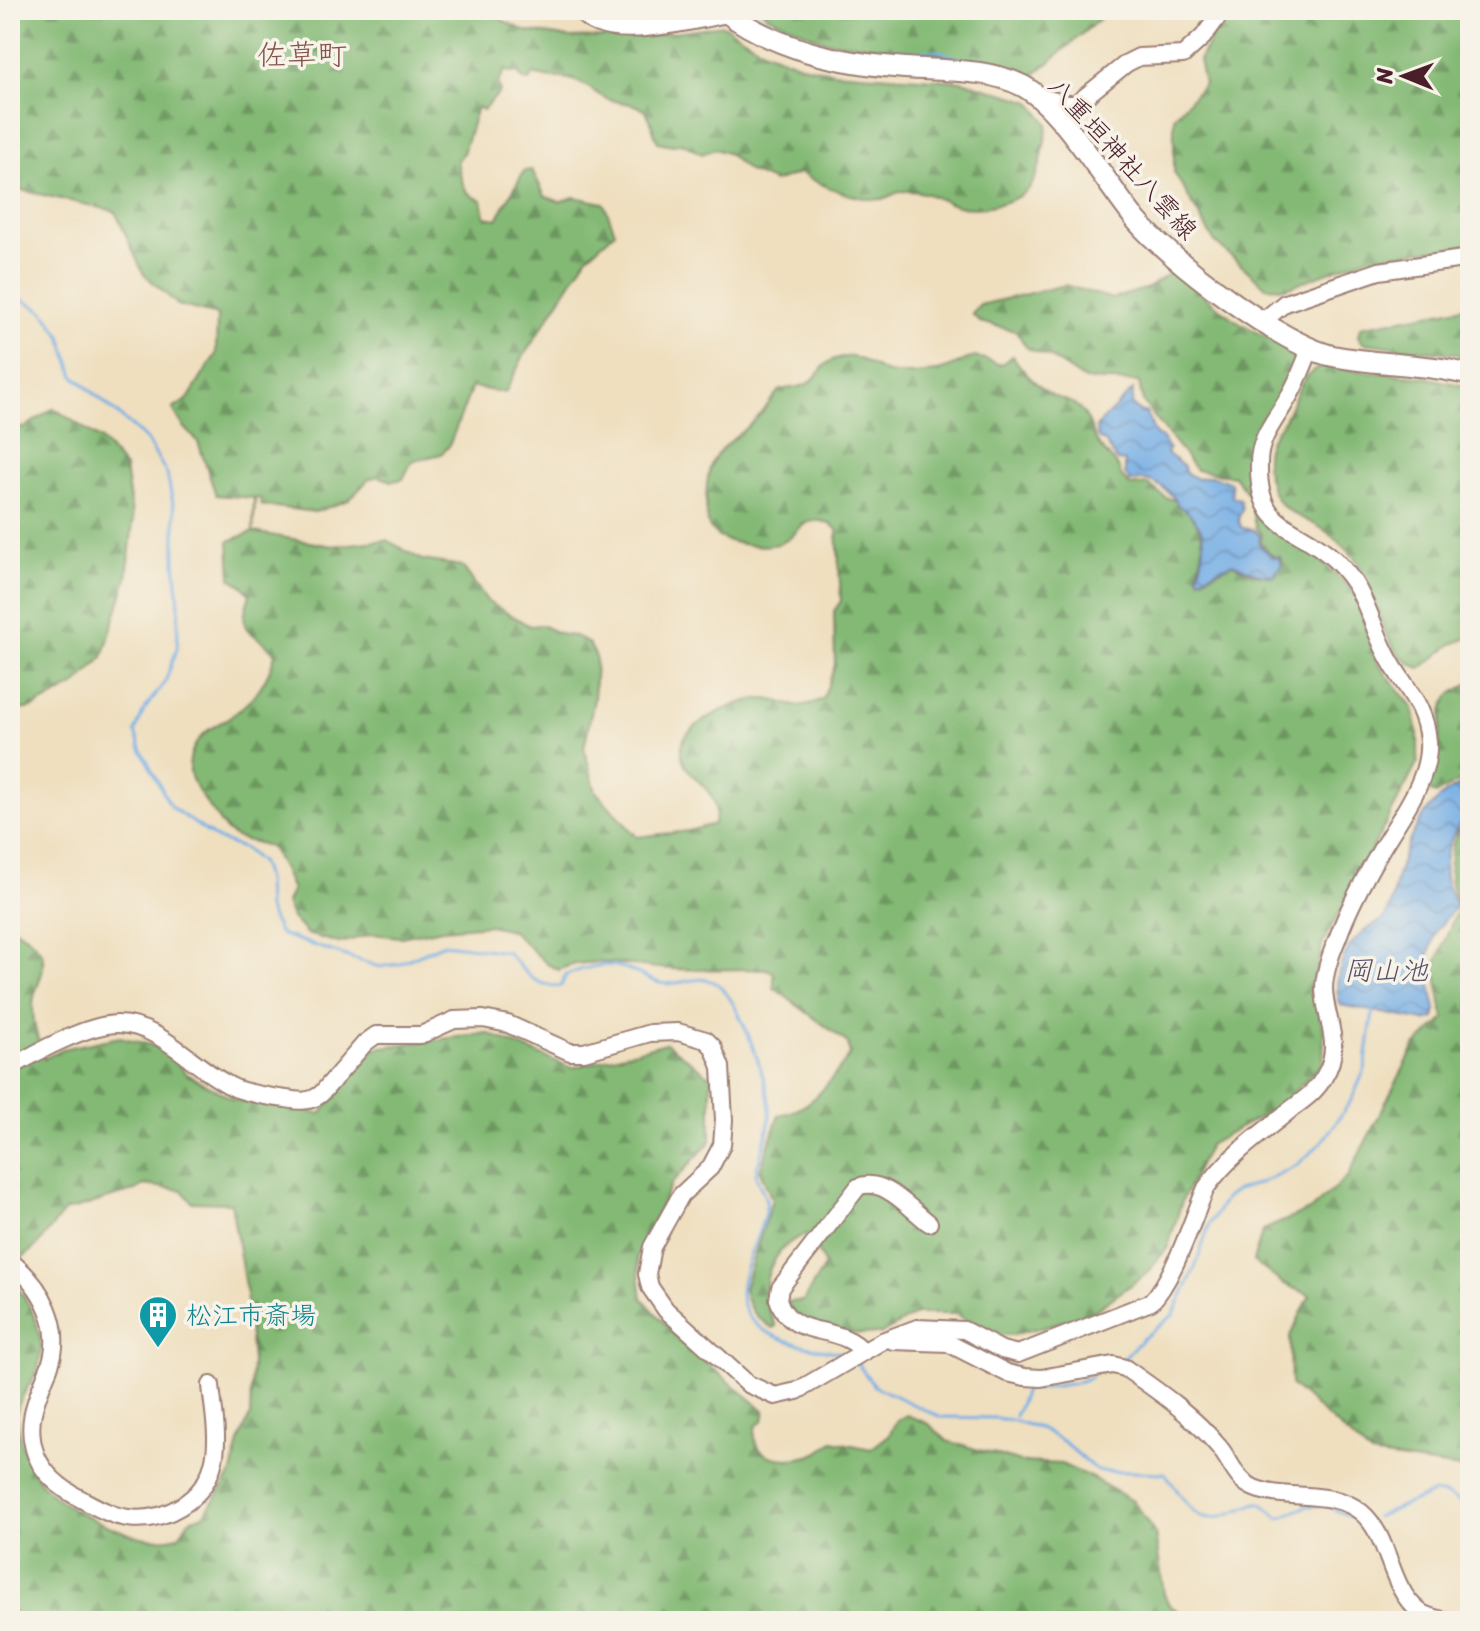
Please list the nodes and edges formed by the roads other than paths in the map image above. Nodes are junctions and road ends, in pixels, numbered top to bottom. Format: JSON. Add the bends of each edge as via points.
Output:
{"nodes":[{"id":1,"x":580,"y":10,"type":"edge"},
{"id":2,"x":1223,"y":10,"type":"edge"},
{"id":3,"x":726,"y":12,"type":"edge"},
{"id":4,"x":1039,"y":97,"type":"junction"},
{"id":5,"x":1470,"y":258,"type":"edge"},
{"id":6,"x":1263,"y":321,"type":"junction"},
{"id":7,"x":1310,"y":349,"type":"junction"},
{"id":8,"x":1470,"y":375,"type":"edge"},
{"id":9,"x":10,"y":1068,"type":"edge"},
{"id":10,"x":929,"y":1223,"type":"dead end"},
{"id":11,"x":10,"y":1261,"type":"edge"},
{"id":12,"x":882,"y":1341,"type":"junction"},
{"id":13,"x":858,"y":1356,"type":"junction"},
{"id":14,"x":211,"y":1385,"type":"dead end"},
{"id":15,"x":1448,"y":1621,"type":"edge"}],
"edges":[{"from":1,"to":3,"type":"street","via":[[591,21],[620,29],[677,24]]},
{"from":2,"to":4,"type":"street","via":[[1183,55],[1139,57],[1076,104]]},
{"from":3,"to":4,"type":"main road","name":"八重垣神社八雲線","via":[[805,52],[903,68],[969,72],[1022,86]]},
{"from":4,"to":6,"type":"main road","name":"八重垣神社八雲線","via":[[1155,241]]},
{"from":5,"to":6,"type":"street","via":[[1379,271],[1285,303]]},
{"from":6,"to":7,"type":"main road","name":"八重垣神社八雲線"},
{"from":7,"to":8,"type":"main road","name":"八重垣神社八雲線"},
{"from":7,"to":12,"type":"street","via":[[1263,439],[1259,464],[1266,509],[1335,560],[1361,591],[1385,651],[1417,700],[1428,742],[1420,780],[1337,938],[1324,983],[1333,1043],[1327,1073],[1311,1094],[1214,1177],[1151,1302],[1018,1354],[948,1328],[917,1328]]},
{"from":9,"to":13,"type":"street","via":[[63,1041],[115,1024],[128,1025],[154,1034],[236,1088],[301,1102],[321,1094],[376,1035],[421,1035],[454,1020],[508,1024],[570,1052],[650,1033],[697,1036],[713,1047],[721,1067],[722,1145],[710,1168],[681,1195],[661,1227],[648,1260],[650,1287],[666,1310],[762,1392],[775,1396],[797,1391]]},
{"from":10,"to":13,"type":"street","via":[[880,1186],[858,1187],[780,1288],[778,1299],[789,1318],[809,1329],[843,1335],[855,1342]]},
{"from":11,"to":14,"type":"street","via":[[38,1289],[49,1311],[52,1355],[32,1407],[31,1432],[44,1471],[63,1489],[128,1518],[167,1514],[185,1504],[213,1466]]},
{"from":12,"to":13,"type":"street"},
{"from":12,"to":15,"type":"street","via":[[948,1343],[999,1370],[1025,1377],[1102,1366],[1125,1368],[1189,1416],[1249,1486],[1357,1508],[1370,1520],[1405,1595],[1420,1613]]}]}
